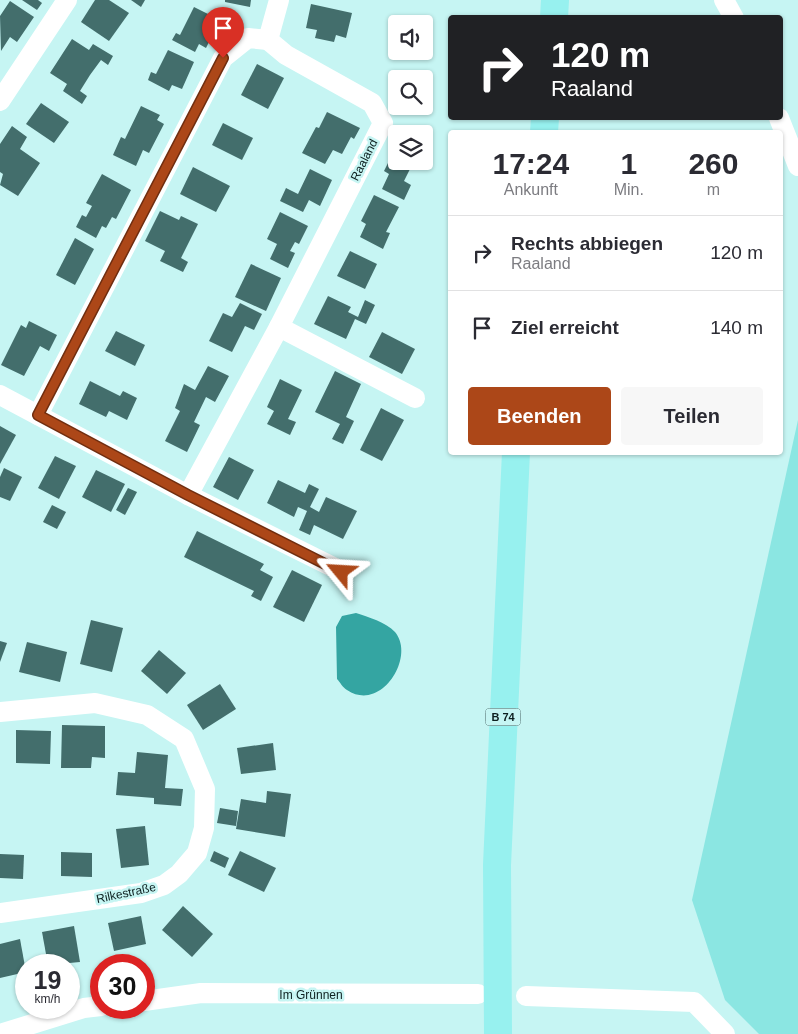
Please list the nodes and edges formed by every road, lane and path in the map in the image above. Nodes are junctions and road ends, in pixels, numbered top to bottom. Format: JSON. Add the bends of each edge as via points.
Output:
{"nodes":[{"id":1,"x":67,"y":0,"type":"edge"},
{"id":2,"x":279,"y":0,"type":"edge"},
{"id":3,"x":555,"y":0,"type":"edge"},
{"id":4,"x":724,"y":0,"type":"edge"},
{"id":5,"x":554,"y":15,"type":"edge"},
{"id":6,"x":732,"y":15,"type":"edge"},
{"id":7,"x":268,"y":40,"type":"junction"},
{"id":8,"x":0,"y":101,"type":"edge"},
{"id":9,"x":780,"y":120,"type":"edge"},
{"id":10,"x":798,"y":166,"type":"edge"},
{"id":11,"x":279,"y":327,"type":"junction"},
{"id":12,"x":0,"y":395,"type":"edge"},
{"id":13,"x":415,"y":398,"type":"dead end"},
{"id":14,"x":38,"y":415,"type":"junction"},
{"id":15,"x":516,"y":455,"type":"edge"},
{"id":16,"x":188,"y":495,"type":"junction"},
{"id":17,"x":341,"y":572,"type":"dead end"},
{"id":18,"x":0,"y":712,"type":"edge"},
{"id":19,"x":0,"y":913,"type":"edge"},
{"id":20,"x":488,"y":988,"type":"junction"},
{"id":21,"x":526,"y":996,"type":"dead end"},
{"id":22,"x":155,"y":999,"type":"edge"},
{"id":23,"x":90,"y":1007,"type":"edge"},
{"id":24,"x":498,"y":1032,"type":"edge"},
{"id":25,"x":0,"y":1034,"type":"edge"},
{"id":26,"x":725,"y":1034,"type":"edge"}],
"edges":[{"from":1,"to":8,"type":"street"},
{"from":2,"to":7,"type":"street"},
{"from":3,"to":5,"type":"main road"},
{"from":4,"to":6,"type":"street"},
{"from":7,"to":11,"type":"street","name":"Raaland","via":[[286,55],[372,103],[383,123]]},
{"from":7,"to":14,"type":"street","via":[[248,38],[223,58]]},
{"from":9,"to":10,"type":"street"},
{"from":11,"to":13,"type":"street"},
{"from":11,"to":16,"type":"street","name":"Raaland"},
{"from":12,"to":14,"type":"street"},
{"from":14,"to":16,"type":"street"},
{"from":15,"to":20,"type":"main road","number":"B 74","via":[[497,865]]},
{"from":16,"to":17,"type":"street"},
{"from":18,"to":19,"type":"street","name":"Rilkestraße","via":[[95,703],[147,715],[184,739],[205,789],[204,828],[197,853],[179,874],[164,885],[141,893]]},
{"from":20,"to":22,"type":"street","name":"Im Grünnen","via":[[201,993]]},
{"from":20,"to":24,"type":"main road","number":"B 74"},
{"from":21,"to":26,"type":"street","via":[[694,1002]]},
{"from":23,"to":25,"type":"street"}]}
